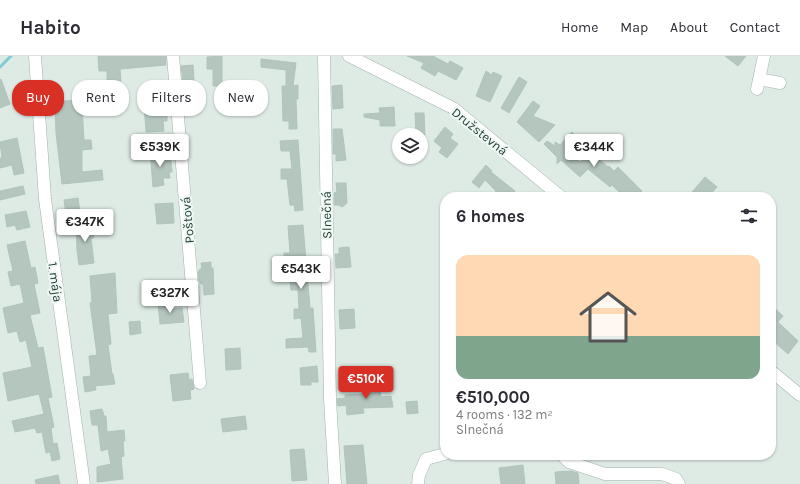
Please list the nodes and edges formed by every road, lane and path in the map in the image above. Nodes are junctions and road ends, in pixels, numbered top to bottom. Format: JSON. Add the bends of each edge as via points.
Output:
{"nodes":[{"id":1,"x":35,"y":56,"type":"edge"},
{"id":2,"x":173,"y":56,"type":"edge"},
{"id":3,"x":324,"y":56,"type":"edge"},
{"id":4,"x":349,"y":56,"type":"edge"},
{"id":5,"x":764,"y":56,"type":"edge"},
{"id":6,"x":780,"y":83,"type":"dead end"},
{"id":7,"x":555,"y":192,"type":"edge"},
{"id":8,"x":776,"y":375,"type":"edge"},
{"id":9,"x":200,"y":383,"type":"dead end"},
{"id":10,"x":800,"y":395,"type":"edge"},
{"id":11,"x":440,"y":455,"type":"edge"},
{"id":12,"x":567,"y":460,"type":"edge"},
{"id":13,"x":84,"y":484,"type":"edge"},
{"id":14,"x":335,"y":484,"type":"edge"},
{"id":15,"x":418,"y":484,"type":"edge"},
{"id":16,"x":679,"y":484,"type":"edge"}],
"edges":[{"from":1,"to":13,"type":"street","name":"1. mája","via":[[45,199]]},
{"from":2,"to":9,"type":"street","name":"Poštová"},
{"from":3,"to":14,"type":"street","name":"Slnečná","via":[[330,399]]},
{"from":4,"to":7,"type":"street","name":"Družstevná","via":[[453,108]]},
{"from":5,"to":6,"type":"street","via":[[758,84]]},
{"from":8,"to":10,"type":"street"},
{"from":11,"to":15,"type":"street","via":[[426,459],[419,474]]},
{"from":12,"to":16,"type":"street","via":[[605,474],[662,474],[676,479]]}]}
